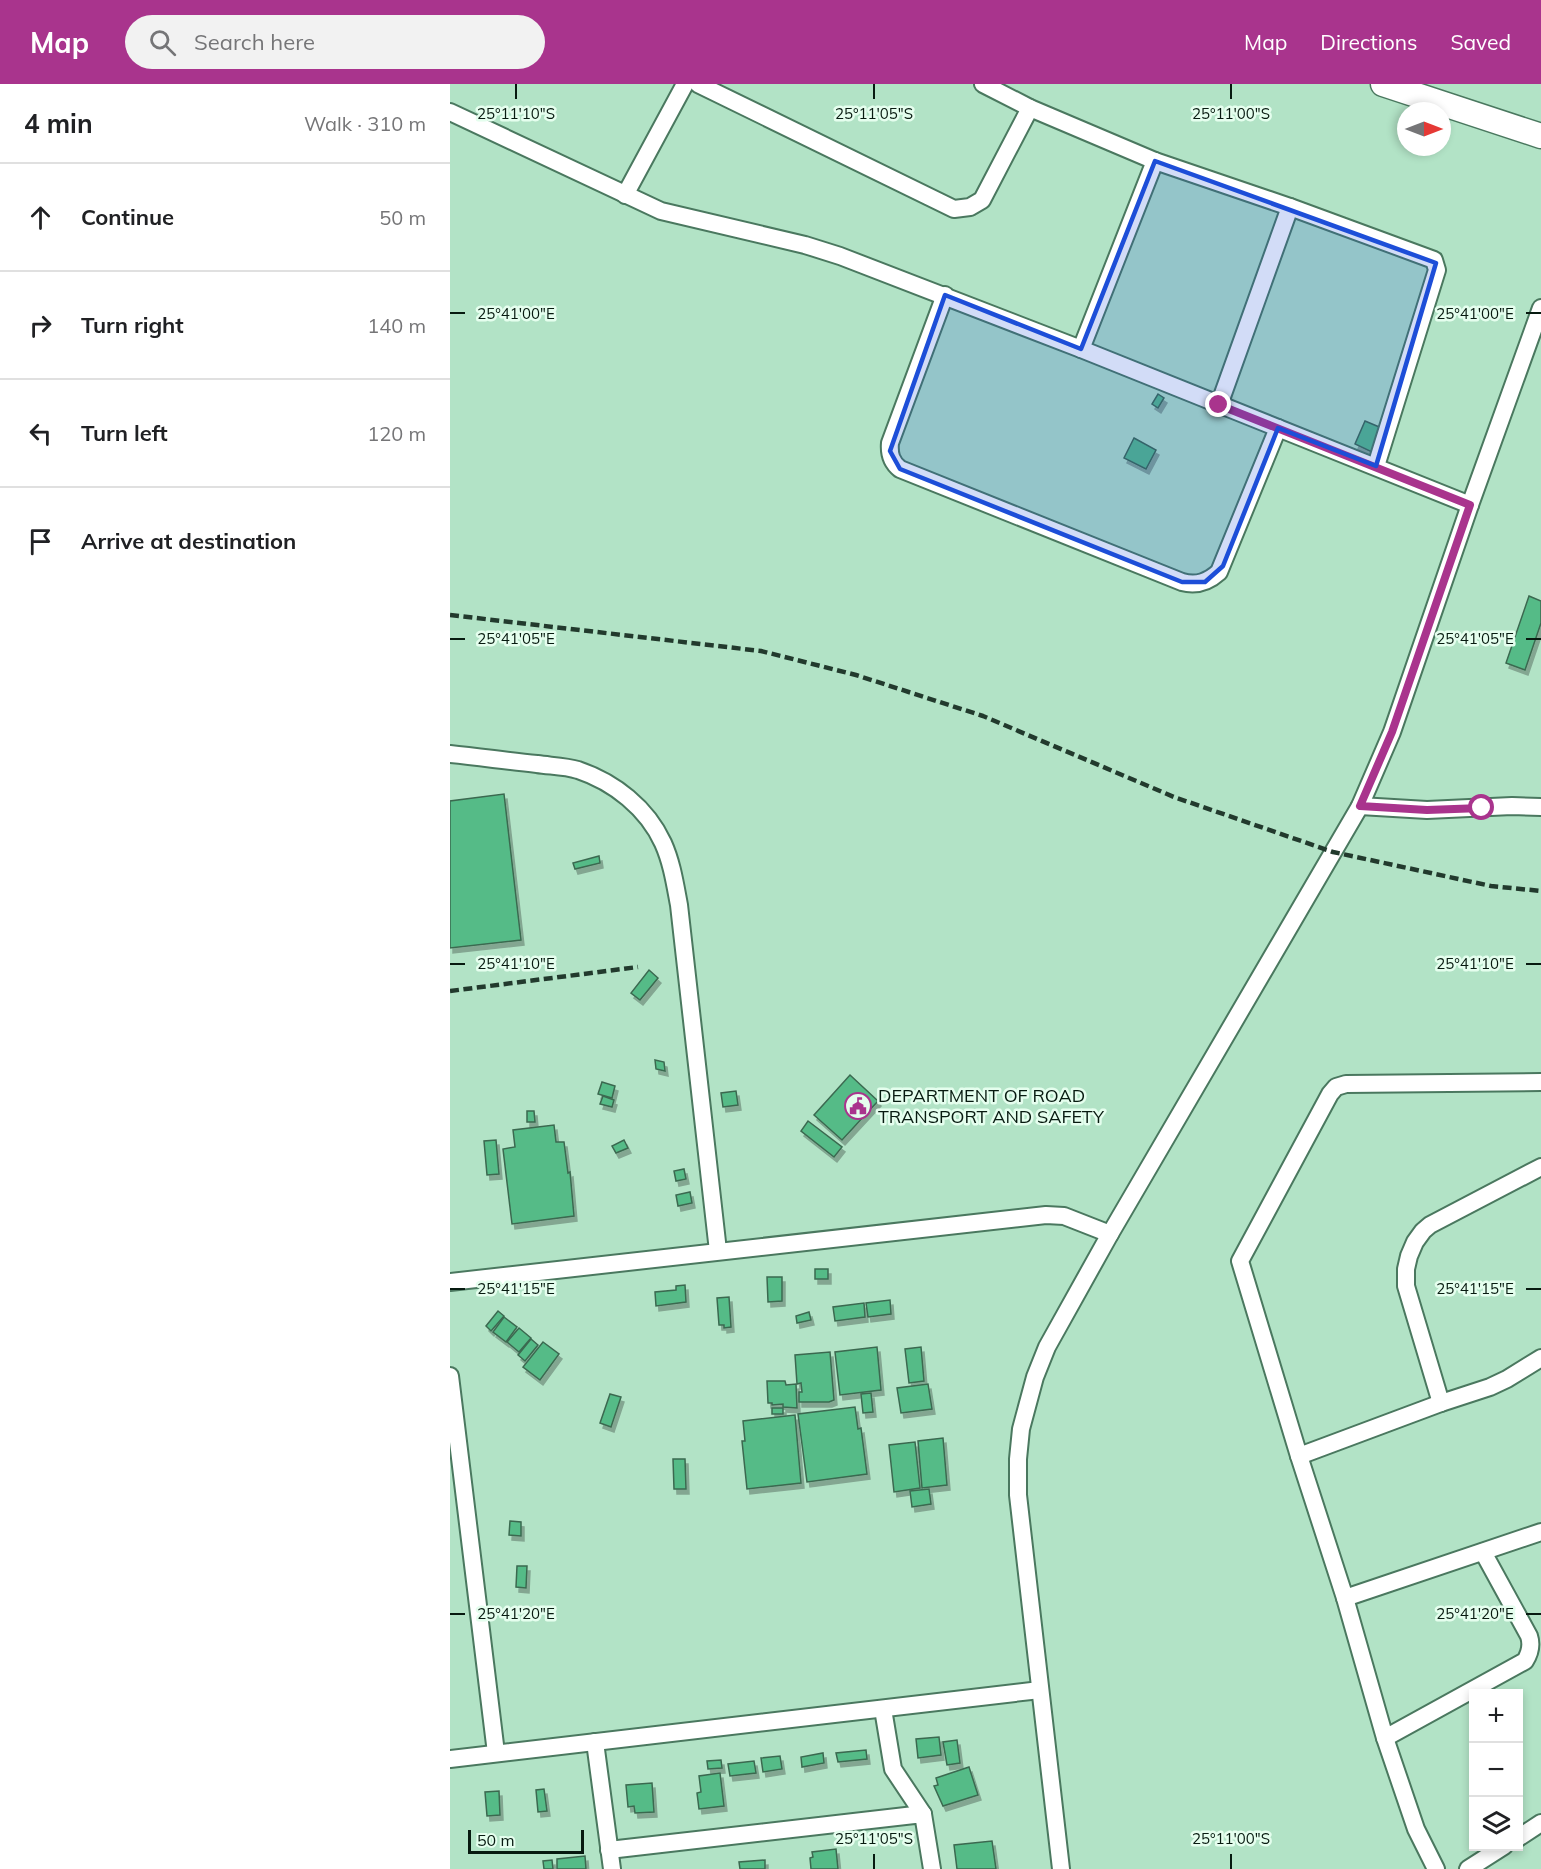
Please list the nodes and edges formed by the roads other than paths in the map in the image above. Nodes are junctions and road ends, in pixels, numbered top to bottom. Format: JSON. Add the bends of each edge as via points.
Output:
{"nodes":[{"id":1,"x":685,"y":84,"type":"edge"},
{"id":2,"x":698,"y":84,"type":"edge"},
{"id":3,"x":983,"y":84,"type":"edge"},
{"id":4,"x":1383,"y":84,"type":"edge"},
{"id":5,"x":1030,"y":108,"type":"junction"},
{"id":6,"x":450,"y":112,"type":"edge"},
{"id":7,"x":1531,"y":133,"type":"edge"},
{"id":8,"x":1541,"y":157,"type":"edge"},
{"id":9,"x":1155,"y":161,"type":"junction"},
{"id":10,"x":625,"y":195,"type":"junction"},
{"id":11,"x":1290,"y":207,"type":"junction"},
{"id":12,"x":945,"y":295,"type":"junction"},
{"id":13,"x":1541,"y":308,"type":"edge"},
{"id":14,"x":1081,"y":349,"type":"junction"},
{"id":15,"x":1219,"y":405,"type":"junction"},
{"id":16,"x":1278,"y":428,"type":"junction"},
{"id":17,"x":1376,"y":466,"type":"junction"},
{"id":18,"x":1470,"y":505,"type":"junction"},
{"id":19,"x":450,"y":754,"type":"edge"},
{"id":20,"x":1360,"y":806,"type":"junction"},
{"id":21,"x":1541,"y":807,"type":"edge"},
{"id":22,"x":1541,"y":1082,"type":"edge"},
{"id":23,"x":1540,"y":1169,"type":"edge"},
{"id":24,"x":1110,"y":1234,"type":"junction"},
{"id":25,"x":718,"y":1251,"type":"junction"},
{"id":26,"x":450,"y":1282,"type":"edge"},
{"id":27,"x":1541,"y":1358,"type":"edge"},
{"id":28,"x":450,"y":1376,"type":"edge"},
{"id":29,"x":1441,"y":1403,"type":"junction"},
{"id":30,"x":1299,"y":1456,"type":"junction"},
{"id":31,"x":1541,"y":1532,"type":"edge"},
{"id":32,"x":1483,"y":1552,"type":"junction"},
{"id":33,"x":1345,"y":1599,"type":"junction"},
{"id":34,"x":1040,"y":1690,"type":"junction"},
{"id":35,"x":883,"y":1708,"type":"junction"},
{"id":36,"x":1385,"y":1738,"type":"junction"},
{"id":37,"x":595,"y":1742,"type":"junction"},
{"id":38,"x":496,"y":1753,"type":"junction"},
{"id":39,"x":450,"y":1759,"type":"edge"},
{"id":40,"x":923,"y":1814,"type":"junction"},
{"id":41,"x":1541,"y":1824,"type":"edge"},
{"id":42,"x":1523,"y":1835,"type":"edge"},
{"id":43,"x":609,"y":1850,"type":"junction"},
{"id":44,"x":1496,"y":1851,"type":"edge"},
{"id":45,"x":612,"y":1869,"type":"edge"},
{"id":46,"x":932,"y":1869,"type":"edge"},
{"id":47,"x":1061,"y":1869,"type":"edge"},
{"id":48,"x":1436,"y":1869,"type":"edge"},
{"id":49,"x":1468,"y":1869,"type":"edge"}],
"edges":[{"from":1,"to":10,"type":"street"},
{"from":2,"to":5,"type":"street","via":[[947,207],[961,210],[982,200]]},
{"from":3,"to":5,"type":"street"},
{"from":4,"to":7,"type":"highway"},
{"from":5,"to":9,"type":"street"},
{"from":6,"to":10,"type":"street"},
{"from":7,"to":8,"type":"highway"},
{"from":9,"to":11,"type":"street"},
{"from":9,"to":14,"type":"street"},
{"from":10,"to":12,"type":"street","via":[[674,214],[814,248]]},
{"from":11,"to":15,"type":"street"},
{"from":11,"to":17,"type":"street","via":[[1436,262],[1437,270]]},
{"from":12,"to":14,"type":"street"},
{"from":12,"to":16,"type":"street","via":[[891,444],[895,465],[1171,578],[1196,584],[1219,572]]},
{"from":13,"to":18,"type":"street"},
{"from":14,"to":15,"type":"street"},
{"from":15,"to":16,"type":"street"},
{"from":16,"to":17,"type":"street"},
{"from":17,"to":18,"type":"street"},
{"from":18,"to":20,"type":"street","via":[[1392,732]]},
{"from":19,"to":25,"type":"street","via":[[575,769],[596,777],[628,798],[646,816],[662,842],[673,870],[679,905]]},
{"from":20,"to":21,"type":"street","via":[[1427,810]]},
{"from":20,"to":24,"type":"street"},
{"from":22,"to":30,"type":"street","via":[[1346,1084],[1333,1089],[1240,1261]]},
{"from":23,"to":29,"type":"street","via":[[1430,1225],[1409,1256],[1406,1286]]},
{"from":24,"to":25,"type":"street","via":[[1064,1216],[1046,1215]]},
{"from":24,"to":34,"type":"street","via":[[1047,1347],[1022,1429],[1018,1495]]},
{"from":25,"to":26,"type":"street"},
{"from":27,"to":29,"type":"street","via":[[1490,1387]]},
{"from":28,"to":38,"type":"street"},
{"from":29,"to":30,"type":"street"},
{"from":30,"to":33,"type":"street"},
{"from":31,"to":32,"type":"street"},
{"from":32,"to":33,"type":"street"},
{"from":32,"to":36,"type":"street","via":[[1529,1636],[1528,1657]]},
{"from":33,"to":36,"type":"street"},
{"from":34,"to":35,"type":"street"},
{"from":34,"to":47,"type":"street"},
{"from":35,"to":37,"type":"street"},
{"from":35,"to":40,"type":"street","via":[[893,1769]]},
{"from":36,"to":48,"type":"street","via":[[1416,1829]]},
{"from":37,"to":38,"type":"street"},
{"from":37,"to":43,"type":"street"},
{"from":38,"to":39,"type":"street"},
{"from":40,"to":43,"type":"street"},
{"from":40,"to":46,"type":"street"},
{"from":41,"to":42,"type":"street"},
{"from":43,"to":45,"type":"street"},
{"from":44,"to":49,"type":"street"}]}
